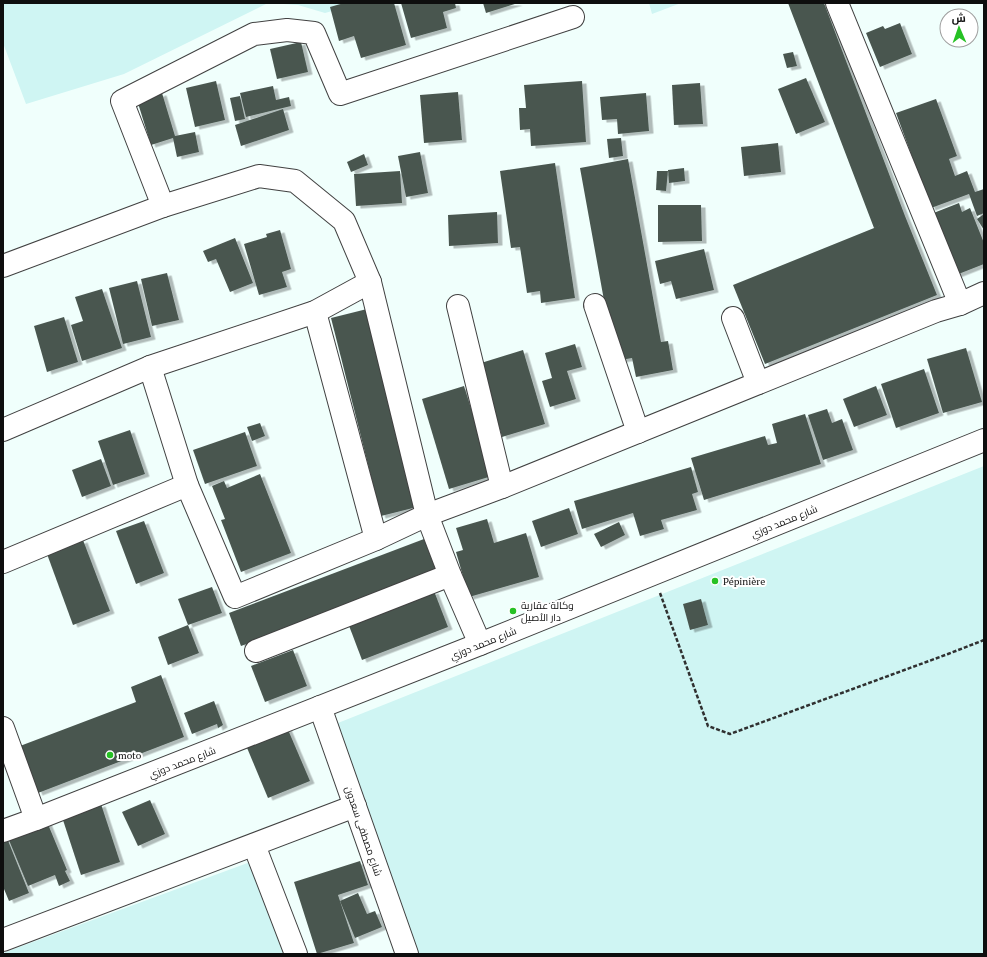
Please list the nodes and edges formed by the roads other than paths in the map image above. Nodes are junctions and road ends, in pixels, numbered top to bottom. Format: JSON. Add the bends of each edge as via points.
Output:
{"nodes":[{"id":1,"x":837,"y":3,"type":"edge"},
{"id":2,"x":573,"y":17,"type":"dead end"},
{"id":3,"x":163,"y":206,"type":"junction"},
{"id":4,"x":3,"y":266,"type":"edge"},
{"id":5,"x":370,"y":282,"type":"junction"},
{"id":6,"x":984,"y":293,"type":"edge"},
{"id":7,"x":595,"y":304,"type":"dead end"},
{"id":8,"x":960,"y":304,"type":"junction"},
{"id":9,"x":458,"y":306,"type":"dead end"},
{"id":10,"x":315,"y":312,"type":"junction"},
{"id":11,"x":733,"y":318,"type":"dead end"},
{"id":12,"x":150,"y":368,"type":"junction"},
{"id":13,"x":758,"y":383,"type":"junction"},
{"id":14,"x":3,"y":430,"type":"edge"},
{"id":15,"x":638,"y":432,"type":"junction"},
{"id":16,"x":984,"y":440,"type":"edge"},
{"id":17,"x":187,"y":485,"type":"junction"},
{"id":18,"x":502,"y":487,"type":"junction"},
{"id":19,"x":427,"y":515,"type":"junction"},
{"id":20,"x":376,"y":539,"type":"junction"},
{"id":21,"x":3,"y":562,"type":"edge"},
{"id":22,"x":450,"y":575,"type":"junction"},
{"id":23,"x":480,"y":644,"type":"junction"},
{"id":24,"x":256,"y":651,"type":"dead end"},
{"id":25,"x":320,"y":707,"type":"junction"},
{"id":26,"x":3,"y":728,"type":"edge"},
{"id":27,"x":355,"y":806,"type":"junction"},
{"id":28,"x":36,"y":819,"type":"junction"},
{"id":29,"x":3,"y":831,"type":"edge"},
{"id":30,"x":254,"y":845,"type":"junction"},
{"id":31,"x":3,"y":940,"type":"edge"},
{"id":32,"x":296,"y":954,"type":"edge"},
{"id":33,"x":407,"y":954,"type":"edge"}],
"edges":[{"from":1,"to":8,"type":"street"},
{"from":2,"to":3,"type":"street","via":[[340,94],[314,33],[287,30],[254,34],[122,101]]},
{"from":3,"to":4,"type":"street"},
{"from":3,"to":5,"type":"street","via":[[259,176],[295,181],[344,221]]},
{"from":5,"to":10,"type":"street"},
{"from":5,"to":19,"type":"street"},
{"from":6,"to":8,"type":"street"},
{"from":7,"to":15,"type":"street"},
{"from":8,"to":13,"type":"street","via":[[936,311]]},
{"from":9,"to":18,"type":"street"},
{"from":10,"to":12,"type":"street"},
{"from":10,"to":20,"type":"street"},
{"from":11,"to":13,"type":"street"},
{"from":12,"to":14,"type":"street"},
{"from":12,"to":17,"type":"street"},
{"from":13,"to":15,"type":"street"},
{"from":15,"to":18,"type":"street"},
{"from":16,"to":23,"type":"street","name":"شارع محمد دوزي"},
{"from":17,"to":20,"type":"street","via":[[235,597]]},
{"from":17,"to":21,"type":"street"},
{"from":18,"to":19,"type":"street"},
{"from":19,"to":20,"type":"street"},
{"from":19,"to":22,"type":"street"},
{"from":22,"to":23,"type":"street"},
{"from":22,"to":24,"type":"street"},
{"from":23,"to":25,"type":"street","name":"شارع محمد دوزي"},
{"from":25,"to":27,"type":"street","name":"شارع مصطفى سعدون"},
{"from":25,"to":28,"type":"street","name":"شارع محمد دوزي"},
{"from":26,"to":28,"type":"street"},
{"from":27,"to":30,"type":"street"},
{"from":27,"to":33,"type":"street","name":"شارع مصطفى سعدون"},
{"from":28,"to":29,"type":"street","name":"شارع محمد دوزي"},
{"from":30,"to":31,"type":"street"},
{"from":30,"to":32,"type":"street"}]}
